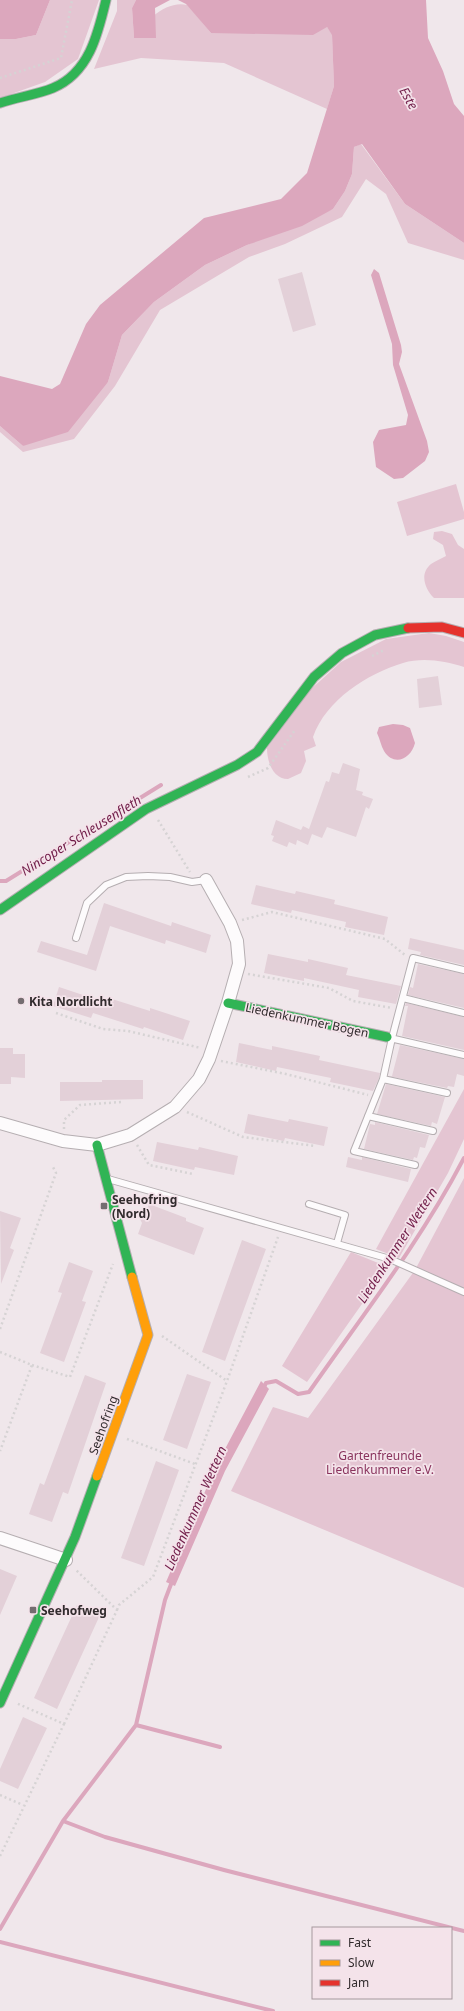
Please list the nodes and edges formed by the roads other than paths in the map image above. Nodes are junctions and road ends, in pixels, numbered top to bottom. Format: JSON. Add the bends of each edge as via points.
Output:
{"nodes":[{"id":1,"x":106,"y":0,"type":"edge"},
{"id":2,"x":0,"y":103,"type":"edge"},
{"id":3,"x":464,"y":633,"type":"edge"},
{"id":4,"x":206,"y":880,"type":"joint"},
{"id":5,"x":0,"y":910,"type":"edge"},
{"id":6,"x":76,"y":938,"type":"dead end"},
{"id":7,"x":464,"y":970,"type":"edge"},
{"id":8,"x":403,"y":998,"type":"junction"},
{"id":9,"x":228,"y":1003,"type":"junction"},
{"id":10,"x":464,"y":1012,"type":"edge"},
{"id":11,"x":389,"y":1038,"type":"junction"},
{"id":12,"x":464,"y":1055,"type":"edge"},
{"id":13,"x":384,"y":1079,"type":"junction"},
{"id":14,"x":447,"y":1093,"type":"dead end"},
{"id":15,"x":368,"y":1116,"type":"junction"},
{"id":16,"x":0,"y":1123,"type":"edge"},
{"id":17,"x":433,"y":1131,"type":"dead end"},
{"id":18,"x":97,"y":1145,"type":"junction"},
{"id":19,"x":414,"y":1165,"type":"dead end"},
{"id":20,"x":106,"y":1178,"type":"junction"},
{"id":21,"x":309,"y":1204,"type":"dead end"},
{"id":22,"x":337,"y":1243,"type":"junction"},
{"id":23,"x":464,"y":1292,"type":"edge"},
{"id":24,"x":0,"y":1538,"type":"edge"},
{"id":25,"x":66,"y":1560,"type":"junction"},
{"id":26,"x":1,"y":1700,"type":"edge"}],
"edges":[{"from":1,"to":2,"type":"street","via":[[93,45],[85,62],[74,75],[54,87]]},
{"from":3,"to":5,"type":"street","via":[[442,627],[412,627],[375,635],[342,653],[314,677],[257,752],[237,766],[146,809]]},
{"from":4,"to":6,"type":"lane","via":[[192,882],[170,877],[126,877],[106,886],[87,902]]},
{"from":4,"to":9,"type":"street","name":"Liedenkummer Bogen","via":[[237,941],[237,972]]},
{"from":7,"to":8,"type":"lane","via":[[413,958]]},
{"from":8,"to":10,"type":"lane"},
{"from":8,"to":11,"type":"lane"},
{"from":9,"to":11,"type":"street","name":"Liedenkummer Bogen"},
{"from":9,"to":18,"type":"street","name":"Liedenkummer Bogen","via":[[199,1079],[175,1107],[130,1135]]},
{"from":11,"to":12,"type":"lane"},
{"from":11,"to":13,"type":"lane"},
{"from":13,"to":14,"type":"lane"},
{"from":13,"to":15,"type":"lane"},
{"from":15,"to":17,"type":"lane"},
{"from":15,"to":19,"type":"lane","via":[[354,1150]]},
{"from":16,"to":18,"type":"street","name":"Liedenkummer Bogen","via":[[63,1141]]},
{"from":18,"to":20,"type":"street"},
{"from":20,"to":22,"type":"lane"},
{"from":20,"to":25,"type":"street","name":"Seehofring","via":[[148,1335]]},
{"from":21,"to":22,"type":"lane","via":[[345,1215]]},
{"from":22,"to":23,"type":"lane","via":[[390,1259]]},
{"from":24,"to":25,"type":"street"},
{"from":25,"to":26,"type":"street","name":"Seehofring"}]}
